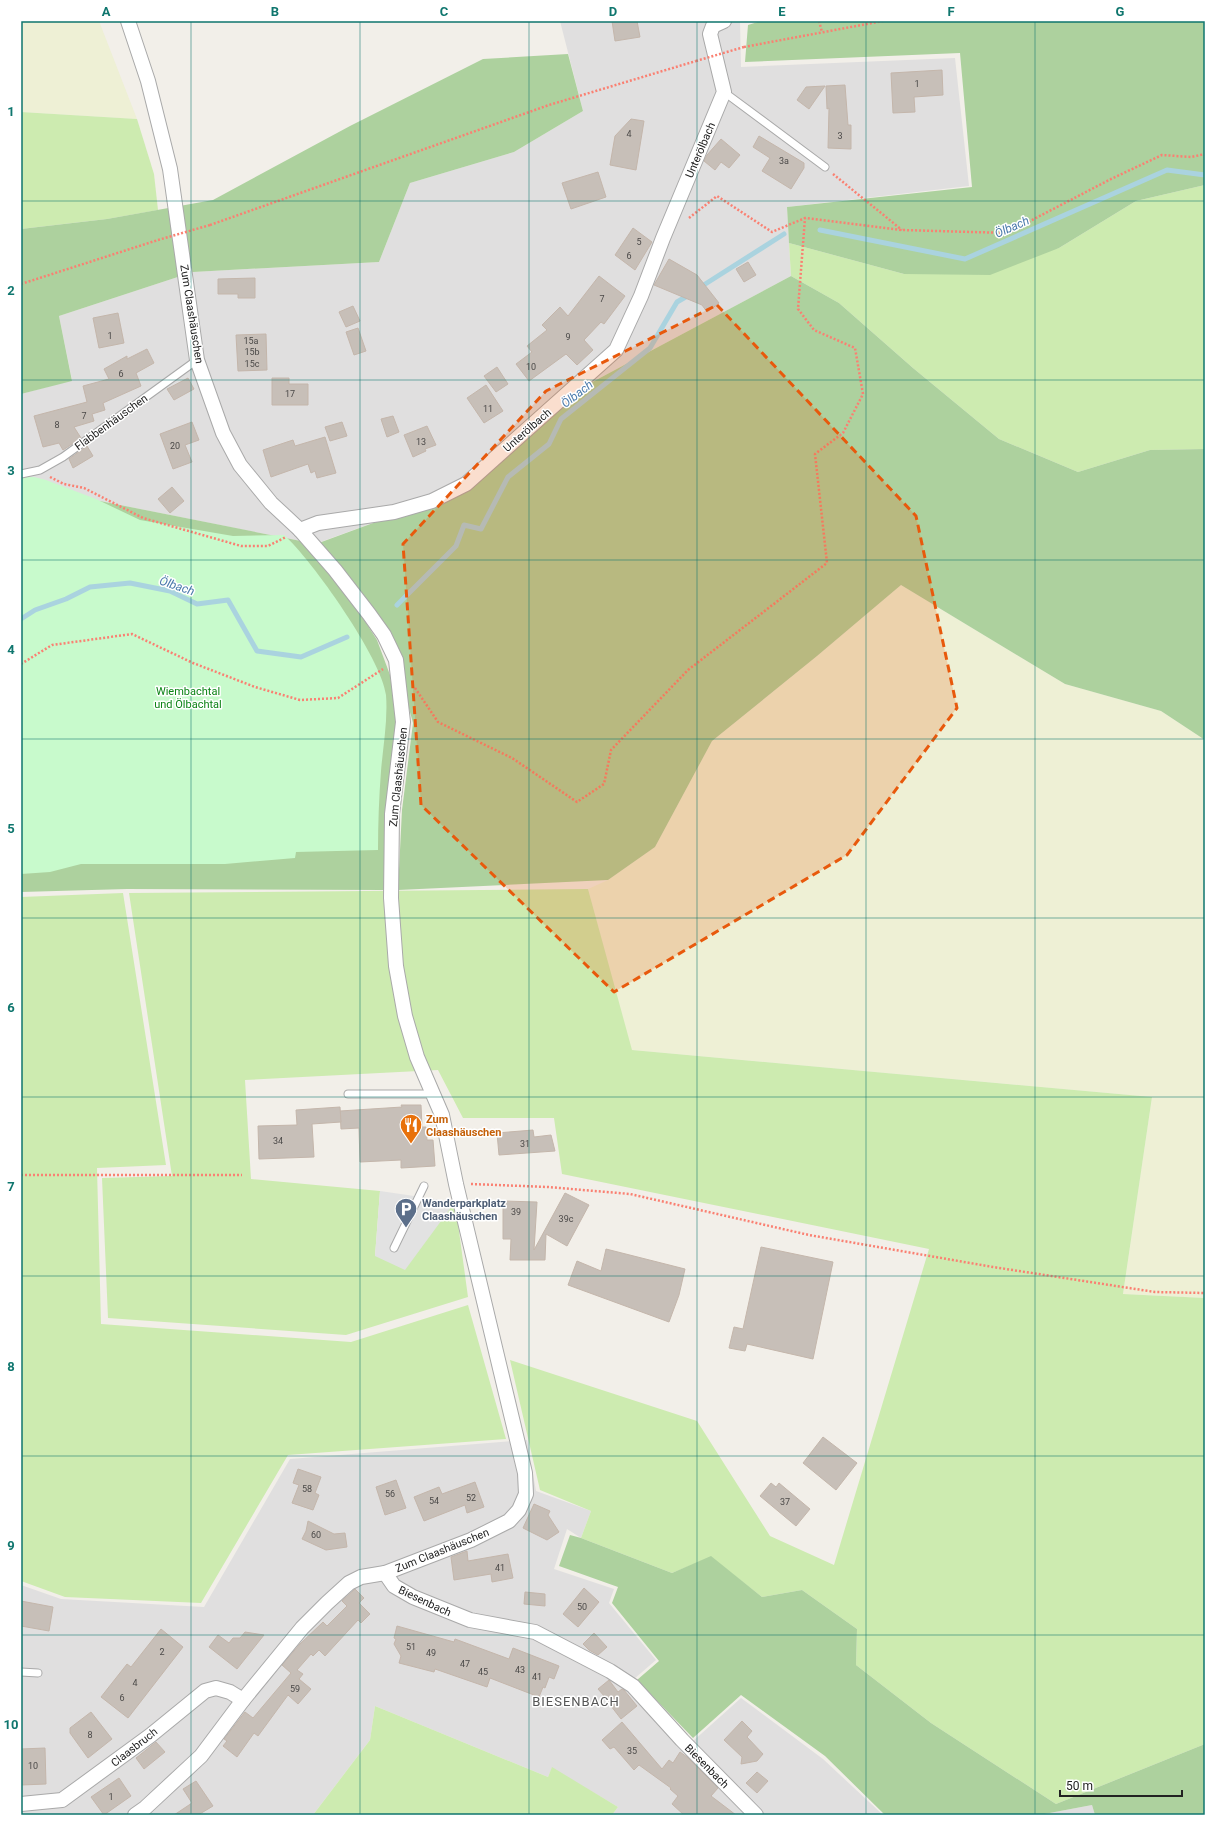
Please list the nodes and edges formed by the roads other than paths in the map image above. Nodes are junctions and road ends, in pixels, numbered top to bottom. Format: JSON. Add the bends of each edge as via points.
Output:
{"nodes":[{"id":1,"x":128,"y":21,"type":"edge"},
{"id":2,"x":724,"y":21,"type":"edge"},
{"id":3,"x":724,"y":92,"type":"junction"},
{"id":4,"x":825,"y":167,"type":"road end"},
{"id":5,"x":197,"y":360,"type":"junction"},
{"id":6,"x":21,"y":474,"type":"edge"},
{"id":7,"x":300,"y":530,"type":"junction"},
{"id":8,"x":348,"y":1094,"type":"dead end"},
{"id":9,"x":434,"y":1094,"type":"junction"},
{"id":10,"x":424,"y":1186,"type":"dead end"},
{"id":11,"x":394,"y":1248,"type":"dead end"},
{"id":12,"x":385,"y":1572,"type":"junction"},
{"id":13,"x":21,"y":1672,"type":"edge"},
{"id":14,"x":38,"y":1674,"type":"dead end"},
{"id":15,"x":243,"y":1700,"type":"junction"},
{"id":16,"x":21,"y":1804,"type":"edge"},
{"id":17,"x":135,"y":1815,"type":"edge"},
{"id":18,"x":756,"y":1815,"type":"edge"}],
"edges":[{"from":1,"to":5,"type":"street","name":"Zum Claashäuschen","via":[[148,81],[170,169]]},
{"from":2,"to":3,"type":"street","via":[[713,26],[710,34]]},
{"from":3,"to":4,"type":"lane"},
{"from":3,"to":7,"type":"street","name":"Unterölbach","via":[[641,296],[616,350],[466,484],[432,501],[394,512],[318,523]]},
{"from":5,"to":6,"type":"lane","name":"Flabbenhäuschen","via":[[63,457],[40,470]]},
{"from":5,"to":7,"type":"street","name":"Zum Claashäuschen","via":[[223,433],[240,465],[271,503]]},
{"from":7,"to":9,"type":"street","name":"Zum Claashäuschen","via":[[369,614],[396,660],[404,722],[392,814],[391,898],[396,966],[405,1016],[417,1057]]},
{"from":8,"to":9,"type":"lane"},
{"from":9,"to":12,"type":"street","name":"Zum Claashäuschen","via":[[442,1115],[456,1184],[526,1473],[526,1494],[519,1510],[508,1521],[471,1540]]},
{"from":10,"to":11,"type":"lane"},
{"from":12,"to":15,"type":"street","via":[[361,1577],[327,1603],[302,1628]]},
{"from":12,"to":18,"type":"street","name":"Biesenbach","via":[[394,1586],[425,1603],[470,1620],[535,1632],[610,1671],[633,1686]]},
{"from":13,"to":14,"type":"lane"},
{"from":15,"to":16,"type":"street","name":"Claasbruch","via":[[230,1692],[216,1688],[205,1691],[145,1740],[62,1800]]},
{"from":15,"to":17,"type":"street","via":[[201,1756]]}]}
